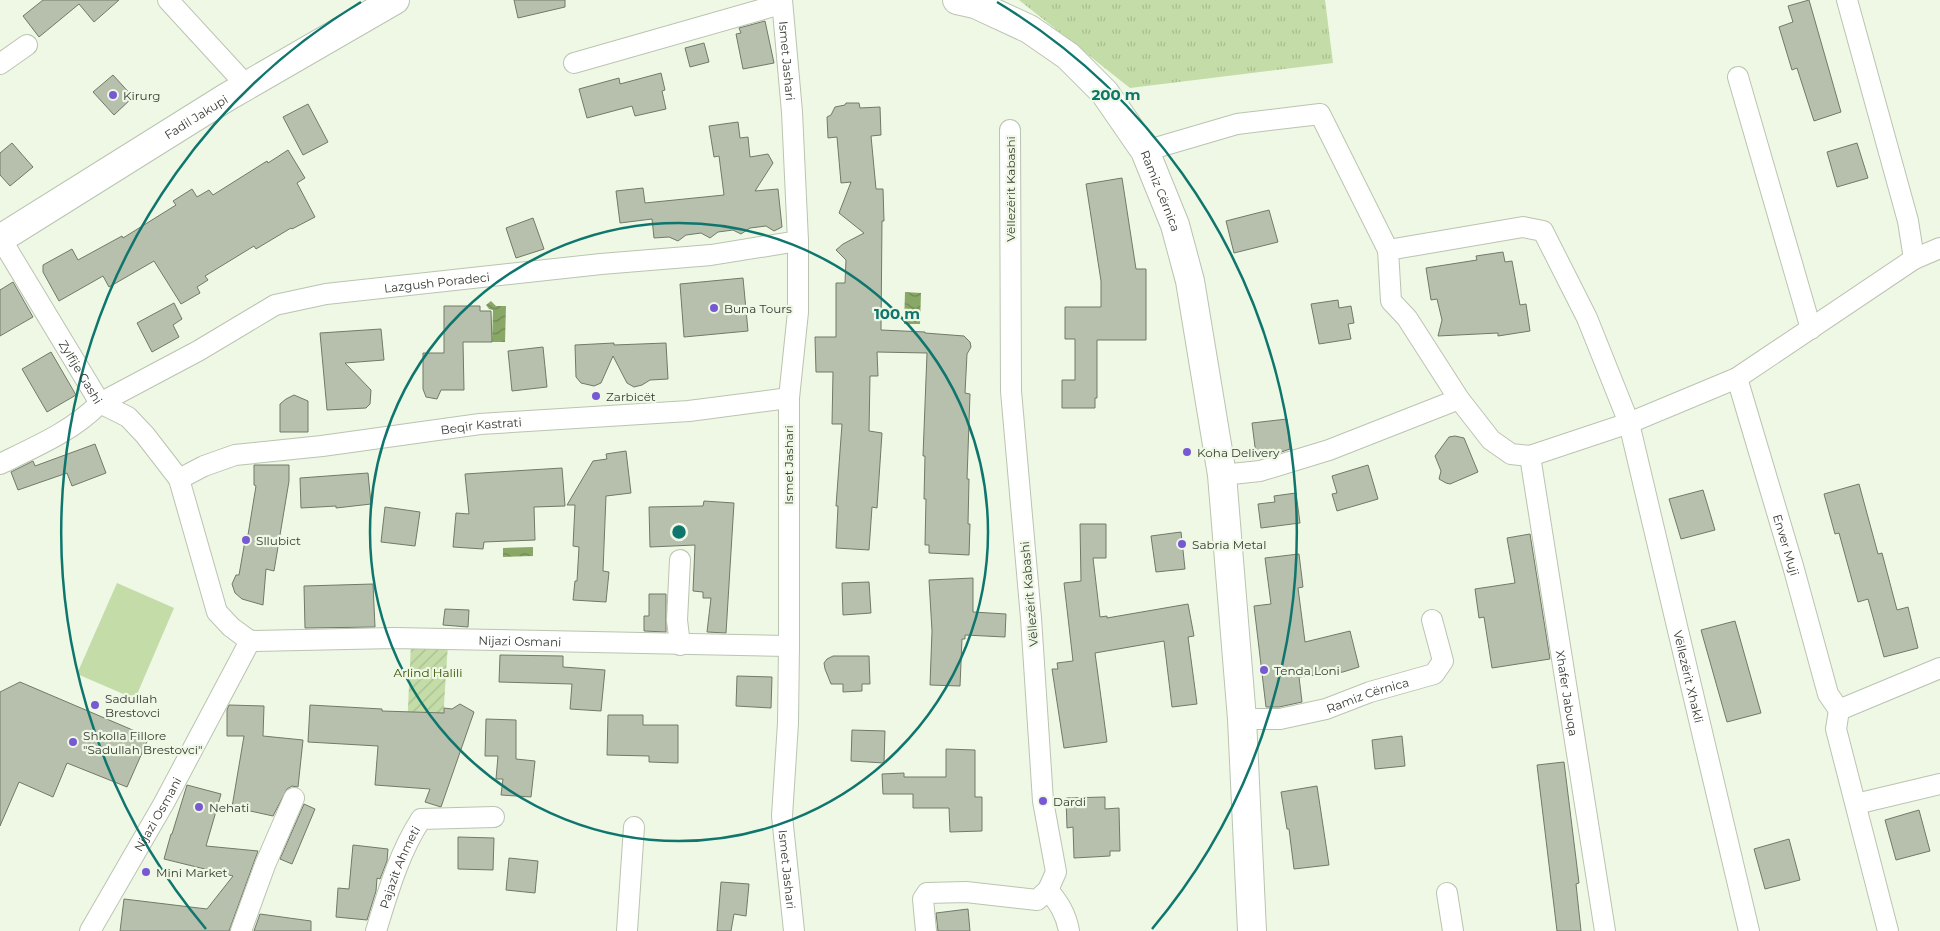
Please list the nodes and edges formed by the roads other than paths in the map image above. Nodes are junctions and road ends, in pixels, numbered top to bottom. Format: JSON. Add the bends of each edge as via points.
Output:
{"nodes":[{"id":1,"x":168,"y":0,"type":"edge"},
{"id":2,"x":395,"y":0,"type":"edge"},
{"id":3,"x":957,"y":0,"type":"edge"},
{"id":4,"x":1847,"y":0,"type":"edge"},
{"id":5,"x":781,"y":2,"type":"edge"},
{"id":6,"x":27,"y":45,"type":"dead end"},
{"id":7,"x":0,"y":64,"type":"edge"},
{"id":8,"x":574,"y":64,"type":"dead end"},
{"id":9,"x":1738,"y":77,"type":"dead end"},
{"id":10,"x":247,"y":86,"type":"junction"},
{"id":11,"x":1010,"y":130,"type":"dead end"},
{"id":12,"x":1145,"y":150,"type":"junction"},
{"id":13,"x":2,"y":235,"type":"edge"},
{"id":14,"x":798,"y":241,"type":"junction"},
{"id":15,"x":1940,"y":248,"type":"edge"},
{"id":16,"x":1388,"y":250,"type":"junction"},
{"id":17,"x":1914,"y":259,"type":"junction"},
{"id":18,"x":1811,"y":329,"type":"junction"},
{"id":19,"x":1737,"y":378,"type":"junction"},
{"id":20,"x":789,"y":398,"type":"junction"},
{"id":21,"x":1459,"y":399,"type":"junction"},
{"id":22,"x":100,"y":403,"type":"junction"},
{"id":23,"x":1628,"y":423,"type":"junction"},
{"id":24,"x":1530,"y":456,"type":"junction"},
{"id":25,"x":0,"y":464,"type":"edge"},
{"id":26,"x":1222,"y":475,"type":"junction"},
{"id":27,"x":179,"y":480,"type":"junction"},
{"id":28,"x":680,"y":560,"type":"dead end"},
{"id":29,"x":1432,"y":620,"type":"dead end"},
{"id":30,"x":250,"y":641,"type":"junction"},
{"id":31,"x":680,"y":645,"type":"junction"},
{"id":32,"x":789,"y":646,"type":"junction"},
{"id":33,"x":1940,"y":668,"type":"edge"},
{"id":34,"x":1839,"y":710,"type":"junction"},
{"id":35,"x":1242,"y":719,"type":"junction"},
{"id":36,"x":1940,"y":784,"type":"edge"},
{"id":37,"x":294,"y":798,"type":"dead end"},
{"id":38,"x":1856,"y":804,"type":"junction"},
{"id":39,"x":494,"y":816,"type":"dead end"},
{"id":40,"x":634,"y":827,"type":"dead end"},
{"id":41,"x":1048,"y":890,"type":"junction"},
{"id":42,"x":1447,"y":893,"type":"dead end"},
{"id":43,"x":90,"y":931,"type":"edge"},
{"id":44,"x":241,"y":931,"type":"edge"},
{"id":45,"x":376,"y":931,"type":"edge"},
{"id":46,"x":627,"y":931,"type":"edge"},
{"id":47,"x":794,"y":931,"type":"edge"},
{"id":48,"x":926,"y":931,"type":"edge"},
{"id":49,"x":1069,"y":931,"type":"edge"},
{"id":50,"x":1252,"y":931,"type":"edge"},
{"id":51,"x":1453,"y":931,"type":"edge"},
{"id":52,"x":1604,"y":931,"type":"edge"},
{"id":53,"x":1749,"y":931,"type":"edge"},
{"id":54,"x":1888,"y":931,"type":"edge"}],
"edges":[{"from":1,"to":10,"type":"street"},
{"from":2,"to":10,"type":"street","name":"Fadil Jakupi"},
{"from":3,"to":12,"type":"street","name":"Ramiz Cërnica","via":[[975,4],[1029,29],[1068,56],[1105,93]]},
{"from":4,"to":17,"type":"street","via":[[1908,221]]},
{"from":5,"to":8,"type":"street"},
{"from":5,"to":14,"type":"street","name":"Ismet Jashari","via":[[792,112]]},
{"from":6,"to":7,"type":"street"},
{"from":9,"to":18,"type":"street"},
{"from":10,"to":13,"type":"street","name":"Fadil Jakupi"},
{"from":11,"to":41,"type":"street","name":"Vëllezërit Kabashi","via":[[1011,391],[1044,801],[1056,872]]},
{"from":12,"to":16,"type":"street","via":[[1237,124],[1320,114]]},
{"from":12,"to":26,"type":"street","name":"Ramiz Cërnica","via":[[1175,225],[1190,281]]},
{"from":13,"to":22,"type":"street","name":"Zylfije Gashi"},
{"from":14,"to":20,"type":"street","name":"Ismet Jashari","via":[[798,312]]},
{"from":14,"to":22,"type":"street","name":"Lazgush Poradeci","via":[[711,255],[326,294],[275,305],[198,351]]},
{"from":15,"to":17,"type":"street"},
{"from":16,"to":21,"type":"street","via":[[1392,301],[1407,318]]},
{"from":16,"to":23,"type":"street","name":"Vëllezërit Xhakli","via":[[1523,226],[1543,231],[1587,318]]},
{"from":17,"to":18,"type":"street"},
{"from":18,"to":19,"type":"street"},
{"from":19,"to":23,"type":"street"},
{"from":19,"to":34,"type":"street","name":"Enver Muji","via":[[1828,694]]},
{"from":20,"to":27,"type":"street","name":"Beqir Kastrati","via":[[689,411],[480,424],[235,455],[204,466]]},
{"from":20,"to":32,"type":"street","name":"Ismet Jashari"},
{"from":21,"to":24,"type":"street","via":[[1491,440],[1512,454]]},
{"from":21,"to":26,"type":"street","via":[[1329,450],[1260,471]]},
{"from":22,"to":25,"type":"street","name":"Zylfije Gashi","via":[[90,414],[57,435]]},
{"from":22,"to":27,"type":"street","via":[[128,417]]},
{"from":23,"to":24,"type":"street"},
{"from":23,"to":53,"type":"street","name":"Vëllezërit Xhakli"},
{"from":24,"to":52,"type":"street","name":"Xhafer Jabuqa"},
{"from":26,"to":35,"type":"street","name":"Ramiz Cërnica"},
{"from":27,"to":30,"type":"street","via":[[217,612]]},
{"from":28,"to":31,"type":"street","via":[[677,620]]},
{"from":29,"to":35,"type":"street","name":"Ramiz Cërnica","via":[[1443,661],[1434,674],[1370,692],[1326,709],[1280,719]]},
{"from":30,"to":31,"type":"street","name":"Nijazi Osmani","via":[[394,638]]},
{"from":30,"to":43,"type":"street","name":"Nijazi Osmani","via":[[164,803]]},
{"from":31,"to":32,"type":"street","name":"Nijazi Osmani"},
{"from":32,"to":47,"type":"street","name":"Ismet Jashari","via":[[782,816]]},
{"from":33,"to":34,"type":"street"},
{"from":34,"to":38,"type":"street","via":[[1836,730]]},
{"from":35,"to":50,"type":"street","name":"Ramiz Cërnica"},
{"from":36,"to":38,"type":"street"},
{"from":37,"to":44,"type":"street"},
{"from":38,"to":54,"type":"street"},
{"from":39,"to":45,"type":"street","name":"Pajazit Ahmeti","via":[[421,819],[408,839]]},
{"from":40,"to":46,"type":"street"},
{"from":41,"to":48,"type":"street","via":[[1037,900],[966,892],[927,893],[923,898]]},
{"from":41,"to":49,"type":"street","via":[[1066,917]]},
{"from":42,"to":51,"type":"street"}]}
